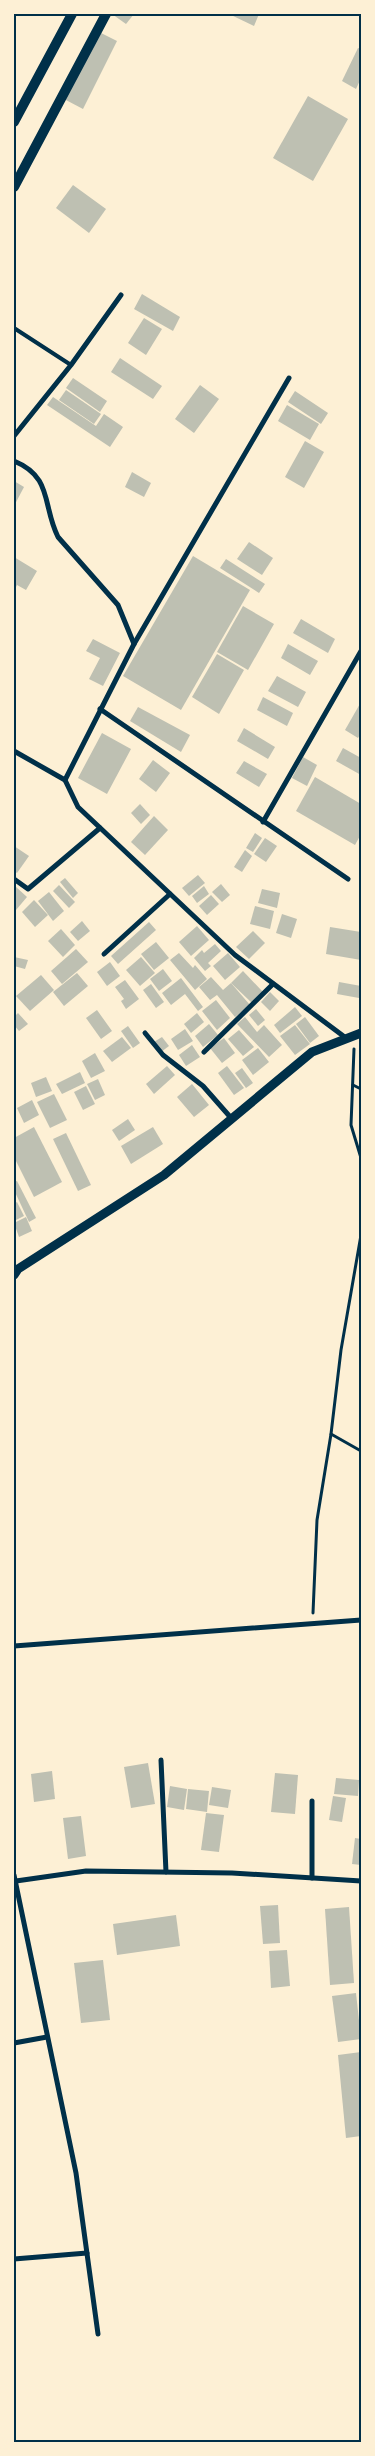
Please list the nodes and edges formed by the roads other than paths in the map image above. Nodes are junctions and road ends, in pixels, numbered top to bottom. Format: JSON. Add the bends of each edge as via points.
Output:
{"nodes":[{"id":1,"x":72,"y":14,"type":"edge"},
{"id":2,"x":106,"y":14,"type":"edge"},
{"id":3,"x":14,"y":122,"type":"edge"},
{"id":4,"x":14,"y":187,"type":"edge"},
{"id":5,"x":121,"y":295,"type":"dead end"},
{"id":6,"x":14,"y":328,"type":"edge"},
{"id":7,"x":71,"y":365,"type":"junction"},
{"id":8,"x":289,"y":378,"type":"dead end"},
{"id":9,"x":14,"y":436,"type":"edge"},
{"id":10,"x":14,"y":462,"type":"edge"},
{"id":11,"x":134,"y":644,"type":"junction"},
{"id":12,"x":361,"y":651,"type":"edge"},
{"id":13,"x":100,"y":709,"type":"junction"},
{"id":14,"x":14,"y":751,"type":"edge"},
{"id":15,"x":65,"y":780,"type":"junction"},
{"id":16,"x":263,"y":822,"type":"junction"},
{"id":17,"x":100,"y":828,"type":"junction"},
{"id":18,"x":14,"y":879,"type":"edge"},
{"id":19,"x":348,"y":879,"type":"dead end"},
{"id":20,"x":170,"y":894,"type":"junction"},
{"id":21,"x":104,"y":954,"type":"dead end"},
{"id":22,"x":273,"y":984,"type":"junction"},
{"id":23,"x":144,"y":1033,"type":"dead end"},
{"id":24,"x":354,"y":1036,"type":"edge"},
{"id":25,"x":204,"y":1052,"type":"dead end"},
{"id":26,"x":232,"y":1119,"type":"junction"},
{"id":27,"x":16,"y":1272,"type":"edge"},
{"id":28,"x":14,"y":1282,"type":"edge"},
{"id":29,"x":361,"y":1620,"type":"edge"},
{"id":30,"x":14,"y":1646,"type":"edge"},
{"id":31,"x":161,"y":1760,"type":"dead end"},
{"id":32,"x":312,"y":1801,"type":"dead end"},
{"id":33,"x":166,"y":1872,"type":"junction"},
{"id":34,"x":15,"y":1878,"type":"edge"},
{"id":35,"x":312,"y":1878,"type":"junction"},
{"id":36,"x":361,"y":1881,"type":"edge"},
{"id":37,"x":47,"y":2037,"type":"junction"},
{"id":38,"x":14,"y":2043,"type":"edge"},
{"id":39,"x":87,"y":2254,"type":"junction"},
{"id":40,"x":14,"y":2259,"type":"edge"},
{"id":41,"x":98,"y":2334,"type":"dead end"}],
"edges":[{"from":1,"to":3,"type":"main road"},
{"from":2,"to":4,"type":"main road"},
{"from":5,"to":7,"type":"street"},
{"from":6,"to":7,"type":"lane"},
{"from":7,"to":9,"type":"street"},
{"from":8,"to":11,"type":"street"},
{"from":10,"to":11,"type":"street","via":[[37,474],[58,537],[118,605]]},
{"from":11,"to":13,"type":"street"},
{"from":12,"to":16,"type":"street"},
{"from":13,"to":15,"type":"street"},
{"from":13,"to":16,"type":"street"},
{"from":14,"to":15,"type":"street"},
{"from":15,"to":17,"type":"street","via":[[78,807]]},
{"from":16,"to":19,"type":"street"},
{"from":17,"to":18,"type":"street","via":[[28,889]]},
{"from":17,"to":20,"type":"street"},
{"from":20,"to":21,"type":"street"},
{"from":20,"to":22,"type":"street","via":[[235,955]]},
{"from":22,"to":24,"type":"street"},
{"from":22,"to":25,"type":"street"},
{"from":23,"to":26,"type":"street","via":[[164,1055],[203,1086]]},
{"from":24,"to":26,"type":"street","via":[[312,1052]]},
{"from":26,"to":27,"type":"street","via":[[164,1175]]},
{"from":27,"to":28,"type":"street"},
{"from":29,"to":30,"type":"street"},
{"from":31,"to":33,"type":"street"},
{"from":32,"to":35,"type":"street"},
{"from":33,"to":34,"type":"street","via":[[86,1871]]},
{"from":33,"to":35,"type":"street"},
{"from":34,"to":37,"type":"street"},
{"from":35,"to":36,"type":"street"},
{"from":37,"to":38,"type":"street"},
{"from":37,"to":39,"type":"street","via":[[76,2173]]},
{"from":39,"to":40,"type":"street"},
{"from":39,"to":41,"type":"street"}]}
